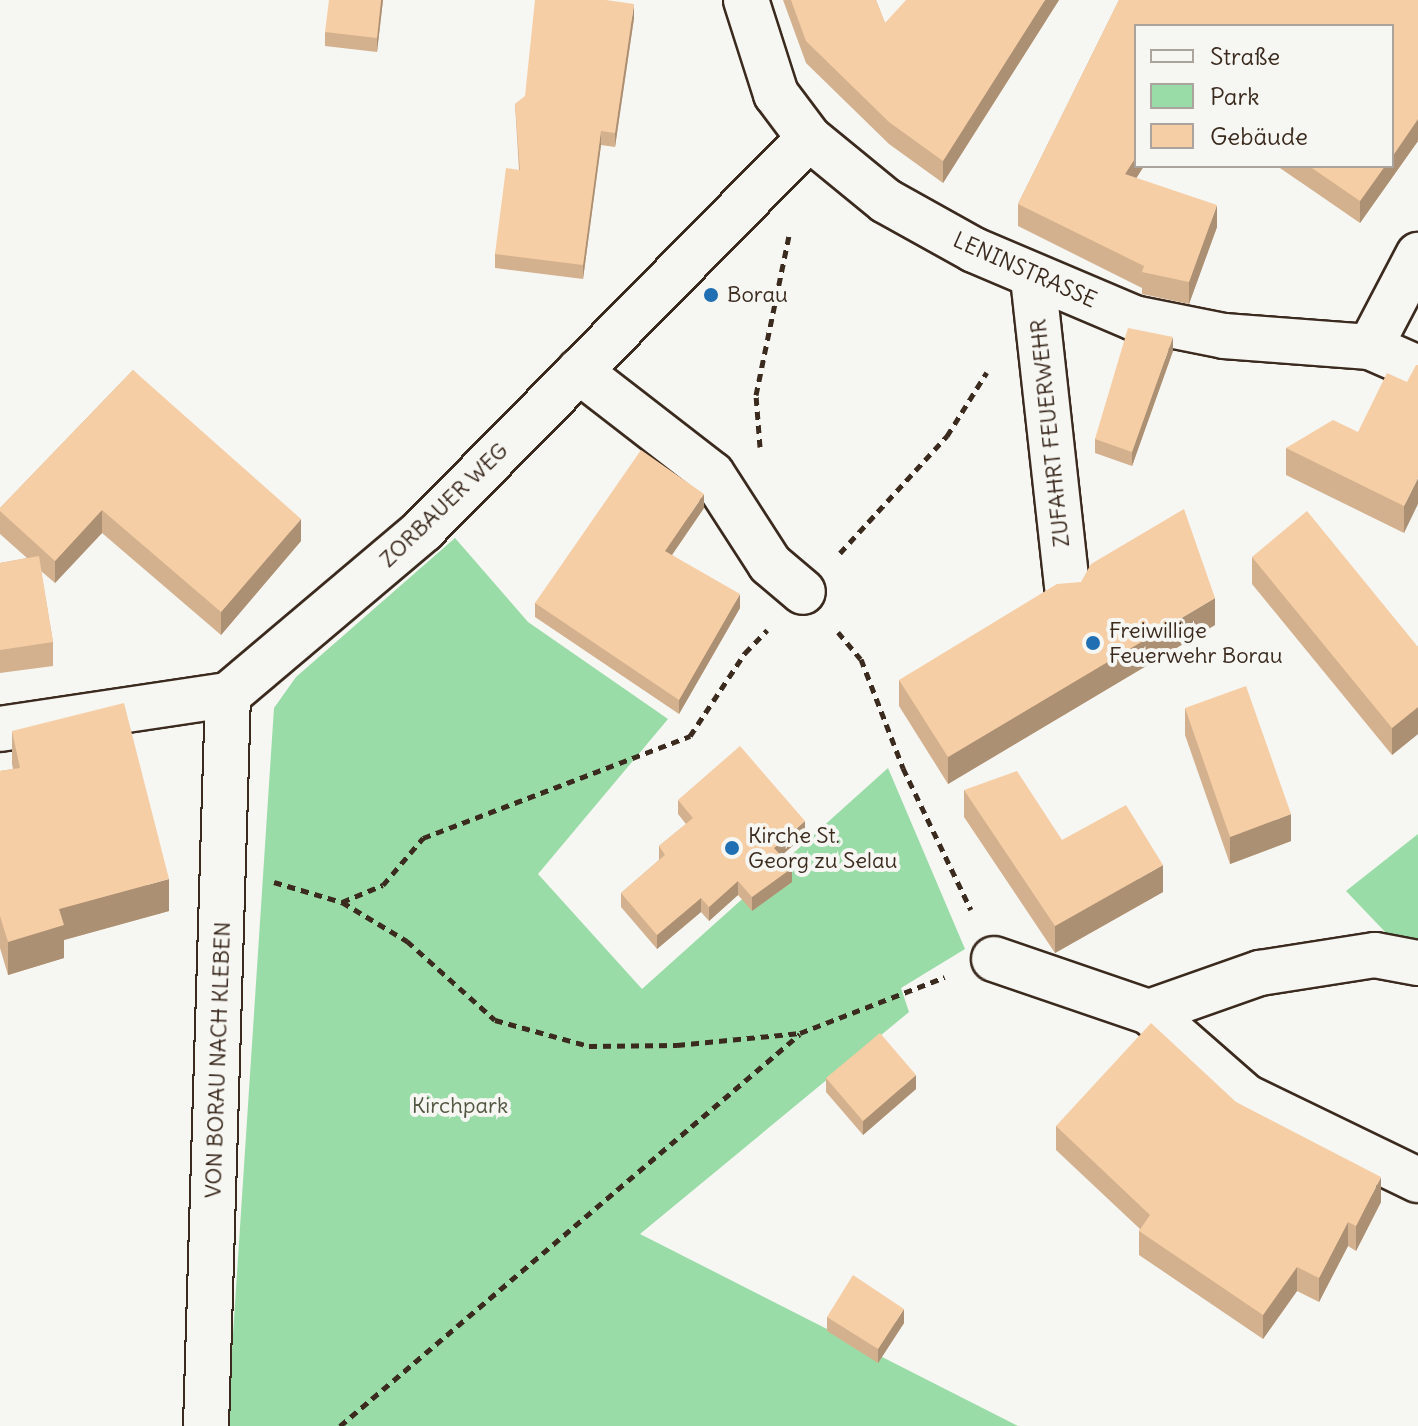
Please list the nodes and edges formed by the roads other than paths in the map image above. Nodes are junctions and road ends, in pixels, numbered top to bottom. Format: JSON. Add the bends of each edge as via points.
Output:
{"nodes":[{"id":1,"x":746,"y":0,"type":"edge"},
{"id":2,"x":809,"y":138,"type":"junction"},
{"id":3,"x":1418,"y":255,"type":"edge"},
{"id":4,"x":1033,"y":278,"type":"junction"},
{"id":5,"x":1370,"y":347,"type":"junction"},
{"id":6,"x":1418,"y":368,"type":"edge"},
{"id":7,"x":579,"y":371,"type":"junction"},
{"id":8,"x":1067,"y":588,"type":"edge"},
{"id":9,"x":803,"y":592,"type":"road end"},
{"id":10,"x":228,"y":695,"type":"junction"},
{"id":11,"x":0,"y":729,"type":"edge"},
{"id":12,"x":994,"y":959,"type":"road end"},
{"id":13,"x":1418,"y":963,"type":"edge"},
{"id":14,"x":1149,"y":1012,"type":"junction"},
{"id":15,"x":1418,"y":1180,"type":"edge"},
{"id":16,"x":206,"y":1426,"type":"edge"}],
"edges":[{"from":1,"to":2,"type":"street","name":"LENINSTRASSE","via":[[776,94]]},
{"from":2,"to":4,"type":"street","name":"LENINSTRASSE","via":[[886,201]]},
{"from":2,"to":7,"type":"street","name":"ZORBAUER WEG"},
{"from":3,"to":5,"type":"street"},
{"from":4,"to":5,"type":"street","name":"LENINSTRASSE","via":[[1134,318],[1224,336]]},
{"from":4,"to":8,"type":"street","name":"ZUFAHRT FEUERWEHR"},
{"from":5,"to":6,"type":"street","name":"LENINSTRASSE"},
{"from":7,"to":9,"type":"street","via":[[712,474],[770,564]]},
{"from":7,"to":10,"type":"street","name":"ZORBAUER WEG","via":[[423,530]]},
{"from":10,"to":11,"type":"street"},
{"from":10,"to":16,"type":"street","name":"VON BORAU NACH KLEBEN"},
{"from":12,"to":14,"type":"street"},
{"from":13,"to":14,"type":"street","via":[[1375,955],[1260,973]]},
{"from":14,"to":15,"type":"street","via":[[1246,1097]]}]}
